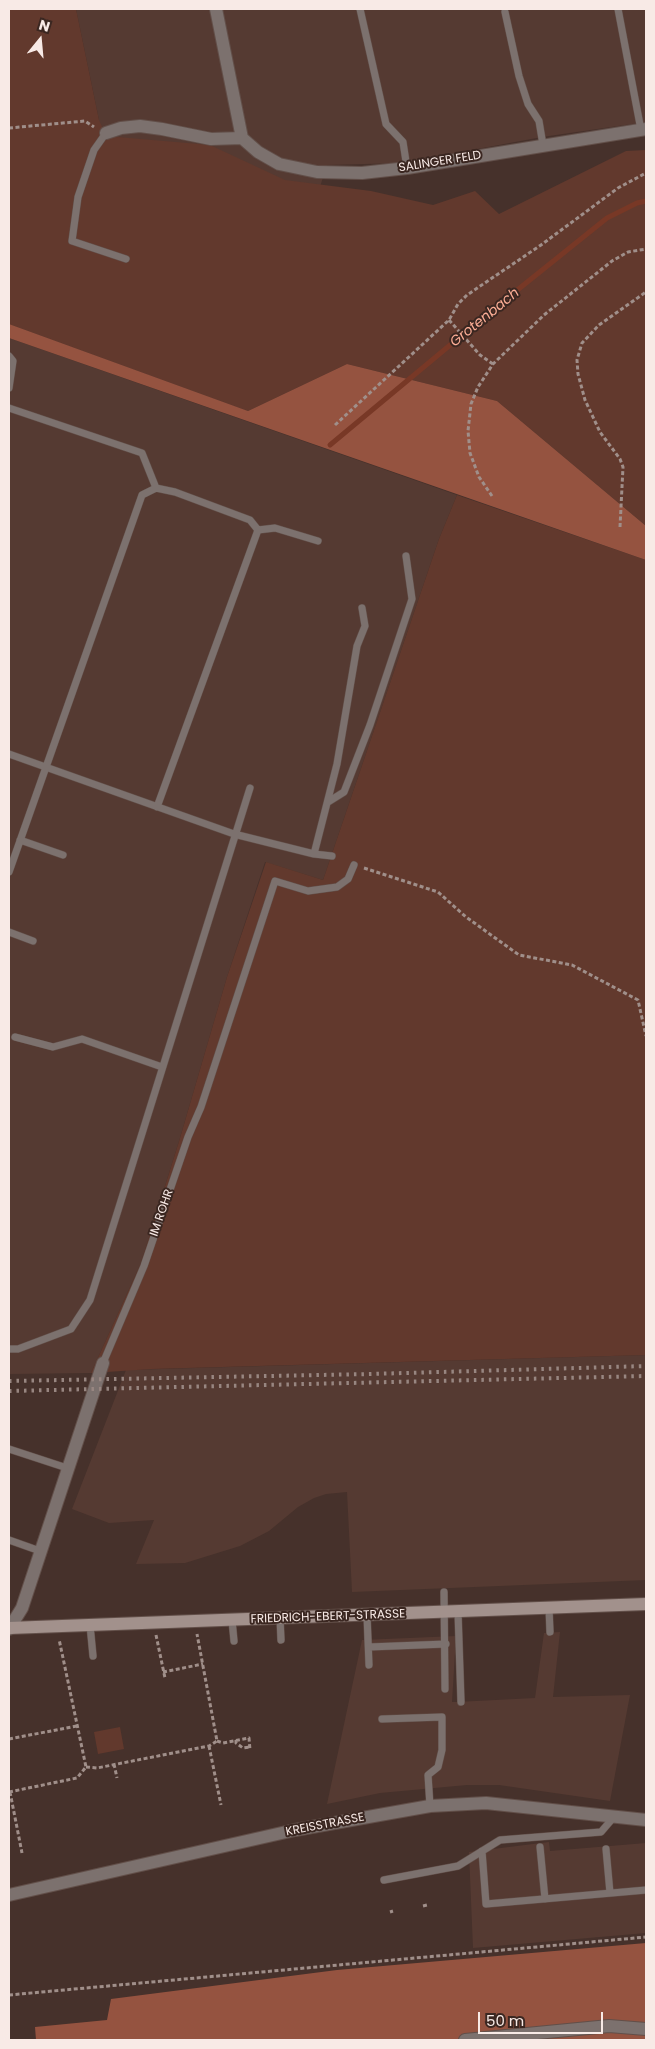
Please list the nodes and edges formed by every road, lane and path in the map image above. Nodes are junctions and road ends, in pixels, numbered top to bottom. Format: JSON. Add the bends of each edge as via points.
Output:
{"nodes":[{"id":1,"x":216,"y":9,"type":"edge"},
{"id":2,"x":360,"y":9,"type":"edge"},
{"id":3,"x":618,"y":9,"type":"edge"},
{"id":4,"x":505,"y":12,"type":"dead end"},
{"id":5,"x":9,"y":128,"type":"edge"},
{"id":6,"x":644,"y":129,"type":"edge"},
{"id":7,"x":106,"y":133,"type":"junction"},
{"id":8,"x":242,"y":138,"type":"junction"},
{"id":9,"x":543,"y":145,"type":"junction"},
{"id":10,"x":407,"y":168,"type":"junction"},
{"id":11,"x":646,"y":173,"type":"edge"},
{"id":12,"x":646,"y":249,"type":"edge"},
{"id":13,"x":126,"y":259,"type":"dead end"},
{"id":14,"x":646,"y":292,"type":"edge"},
{"id":15,"x":449,"y":320,"type":"junction"},
{"id":16,"x":9,"y":356,"type":"edge"},
{"id":17,"x":493,"y":364,"type":"junction"},
{"id":18,"x":9,"y":388,"type":"edge"},
{"id":19,"x":9,"y":408,"type":"edge"},
{"id":20,"x":335,"y":425,"type":"dead end"},
{"id":21,"x":156,"y":488,"type":"junction"},
{"id":22,"x":492,"y":496,"type":"dead end"},
{"id":23,"x":620,"y":527,"type":"dead end"},
{"id":24,"x":258,"y":530,"type":"junction"},
{"id":25,"x":318,"y":541,"type":"dead end"},
{"id":26,"x":406,"y":556,"type":"dead end"},
{"id":27,"x":362,"y":608,"type":"dead end"},
{"id":28,"x":9,"y":754,"type":"edge"},
{"id":29,"x":46,"y":767,"type":"junction"},
{"id":30,"x":250,"y":788,"type":"dead end"},
{"id":31,"x":328,"y":802,"type":"junction"},
{"id":32,"x":157,"y":807,"type":"junction"},
{"id":33,"x":234,"y":834,"type":"junction"},
{"id":34,"x":20,"y":840,"type":"junction"},
{"id":35,"x":9,"y":848,"type":"edge"},
{"id":36,"x":16,"y":850,"type":"junction"},
{"id":37,"x":314,"y":854,"type":"junction"},
{"id":38,"x":64,"y":855,"type":"dead end"},
{"id":39,"x":332,"y":856,"type":"dead end"},
{"id":40,"x":354,"y":865,"type":"joint"},
{"id":41,"x":9,"y":872,"type":"edge"},
{"id":42,"x":9,"y":932,"type":"edge"},
{"id":43,"x":33,"y":941,"type":"dead end"},
{"id":44,"x":646,"y":1036,"type":"edge"},
{"id":45,"x":16,"y":1037,"type":"dead end"},
{"id":46,"x":162,"y":1067,"type":"junction"},
{"id":47,"x":9,"y":1349,"type":"edge"},
{"id":48,"x":103,"y":1363,"type":"joint"},
{"id":49,"x":9,"y":1449,"type":"edge"},
{"id":50,"x":67,"y":1468,"type":"junction"},
{"id":51,"x":9,"y":1540,"type":"edge"},
{"id":52,"x":40,"y":1552,"type":"junction"},
{"id":53,"x":444,"y":1592,"type":"dead end"},
{"id":54,"x":646,"y":1604,"type":"edge"},
{"id":55,"x":549,"y":1608,"type":"junction"},
{"id":56,"x":445,"y":1612,"type":"junction"},
{"id":57,"x":458,"y":1612,"type":"junction"},
{"id":58,"x":368,"y":1615,"type":"junction"},
{"id":59,"x":280,"y":1618,"type":"junction"},
{"id":60,"x":232,"y":1620,"type":"junction"},
{"id":61,"x":194,"y":1622,"type":"junction"},
{"id":62,"x":154,"y":1623,"type":"junction"},
{"id":63,"x":90,"y":1625,"type":"junction"},
{"id":64,"x":57,"y":1627,"type":"junction"},
{"id":65,"x":9,"y":1629,"type":"edge"},
{"id":66,"x":550,"y":1632,"type":"dead end"},
{"id":67,"x":281,"y":1640,"type":"dead end"},
{"id":68,"x":234,"y":1641,"type":"dead end"},
{"id":69,"x":446,"y":1644,"type":"junction"},
{"id":70,"x":369,"y":1647,"type":"junction"},
{"id":71,"x":93,"y":1656,"type":"dead end"},
{"id":72,"x":203,"y":1664,"type":"junction"},
{"id":73,"x":369,"y":1665,"type":"dead end"},
{"id":74,"x":164,"y":1672,"type":"junction"},
{"id":75,"x":165,"y":1678,"type":"dead end"},
{"id":76,"x":445,"y":1688,"type":"dead end"},
{"id":77,"x":460,"y":1702,"type":"dead end"},
{"id":78,"x":382,"y":1719,"type":"dead end"},
{"id":79,"x":77,"y":1726,"type":"junction"},
{"id":80,"x":9,"y":1739,"type":"edge"},
{"id":81,"x":236,"y":1740,"type":"junction"},
{"id":82,"x":217,"y":1741,"type":"junction"},
{"id":83,"x":208,"y":1746,"type":"junction"},
{"id":84,"x":114,"y":1764,"type":"junction"},
{"id":85,"x":86,"y":1767,"type":"junction"},
{"id":86,"x":117,"y":1778,"type":"dead end"},
{"id":87,"x":9,"y":1792,"type":"edge"},
{"id":88,"x":221,"y":1805,"type":"dead end"},
{"id":89,"x":430,"y":1806,"type":"junction"},
{"id":90,"x":613,"y":1818,"type":"junction"},
{"id":91,"x":646,"y":1820,"type":"edge"},
{"id":92,"x":540,"y":1847,"type":"dead end"},
{"id":93,"x":606,"y":1849,"type":"dead end"},
{"id":94,"x":482,"y":1851,"type":"junction"},
{"id":95,"x":22,"y":1853,"type":"dead end"},
{"id":96,"x":384,"y":1880,"type":"dead end"},
{"id":97,"x":646,"y":1890,"type":"edge"},
{"id":98,"x":610,"y":1893,"type":"junction"},
{"id":99,"x":9,"y":1894,"type":"edge"},
{"id":100,"x":546,"y":1899,"type":"junction"},
{"id":101,"x":646,"y":1937,"type":"edge"},
{"id":102,"x":9,"y":1995,"type":"edge"},
{"id":103,"x":646,"y":2028,"type":"edge"},
{"id":104,"x":465,"y":2040,"type":"edge"}],
"edges":[{"from":1,"to":8,"type":"street"},
{"from":2,"to":10,"type":"lane","via":[[386,124],[403,142]]},
{"from":3,"to":6,"type":"lane"},
{"from":4,"to":9,"type":"lane","via":[[519,76],[528,104],[539,121]]},
{"from":5,"to":7,"type":"path","via":[[85,121]]},
{"from":6,"to":9,"type":"street","name":"SALINGER FELD"},
{"from":7,"to":8,"type":"street","via":[[140,126],[211,139]]},
{"from":7,"to":13,"type":"lane","via":[[94,150],[78,197],[72,241]]},
{"from":8,"to":10,"type":"street","name":"SALINGER FELD","via":[[279,164],[317,172],[362,173]]},
{"from":9,"to":10,"type":"street","name":"SALINGER FELD"},
{"from":11,"to":15,"type":"path","via":[[618,188],[535,250],[467,294]]},
{"from":12,"to":17,"type":"path","via":[[628,252],[612,261],[544,315]]},
{"from":14,"to":23,"type":"path","via":[[599,325],[582,343],[577,360],[586,400],[600,432],[623,467]]},
{"from":15,"to":17,"type":"path","via":[[480,355]]},
{"from":15,"to":20,"type":"path"},
{"from":16,"to":18,"type":"lane","via":[[13,361]]},
{"from":17,"to":22,"type":"path","via":[[478,386],[471,404],[468,431],[470,453],[479,477]]},
{"from":19,"to":21,"type":"lane","via":[[142,453]]},
{"from":21,"to":24,"type":"lane","via":[[250,520]]},
{"from":21,"to":29,"type":"lane","via":[[142,495]]},
{"from":24,"to":25,"type":"lane","via":[[275,528]]},
{"from":24,"to":32,"type":"lane"},
{"from":26,"to":31,"type":"lane","via":[[412,599],[344,792]]},
{"from":27,"to":31,"type":"lane","via":[[365,626],[357,646],[338,764]]},
{"from":28,"to":29,"type":"lane"},
{"from":29,"to":32,"type":"lane"},
{"from":29,"to":34,"type":"lane"},
{"from":30,"to":33,"type":"lane"},
{"from":31,"to":37,"type":"lane"},
{"from":32,"to":33,"type":"lane"},
{"from":33,"to":37,"type":"lane"},
{"from":33,"to":46,"type":"lane"},
{"from":34,"to":36,"type":"lane"},
{"from":34,"to":38,"type":"lane"},
{"from":35,"to":36,"type":"lane"},
{"from":36,"to":41,"type":"lane"},
{"from":37,"to":39,"type":"lane"},
{"from":40,"to":44,"type":"path","via":[[438,892],[466,917],[519,955],[572,965],[638,1000]]},
{"from":40,"to":48,"type":"lane","name":"IM ROHR","via":[[348,879],[337,887],[308,891],[275,881],[201,1107],[144,1266]]},
{"from":42,"to":43,"type":"lane"},
{"from":45,"to":46,"type":"lane","via":[[53,1047],[82,1039]]},
{"from":46,"to":47,"type":"lane","via":[[90,1300],[71,1329],[18,1349]]},
{"from":48,"to":50,"type":"street","name":"IM ROHR"},
{"from":49,"to":50,"type":"lane"},
{"from":50,"to":52,"type":"street","name":"IM ROHR"},
{"from":51,"to":52,"type":"lane"},
{"from":52,"to":65,"type":"street","name":"IM ROHR","via":[[22,1608]]},
{"from":53,"to":56,"type":"lane"},
{"from":54,"to":55,"type":"street","name":"FRIEDRICH-EBERT-STRASSE"},
{"from":55,"to":57,"type":"street","name":"FRIEDRICH-EBERT-STRASSE"},
{"from":55,"to":66,"type":"lane"},
{"from":56,"to":57,"type":"street","name":"FRIEDRICH-EBERT-STRASSE"},
{"from":56,"to":58,"type":"street","name":"FRIEDRICH-EBERT-STRASSE"},
{"from":56,"to":69,"type":"lane"},
{"from":57,"to":77,"type":"lane"},
{"from":58,"to":59,"type":"street","name":"FRIEDRICH-EBERT-STRASSE"},
{"from":58,"to":70,"type":"lane"},
{"from":59,"to":60,"type":"street","name":"FRIEDRICH-EBERT-STRASSE"},
{"from":59,"to":67,"type":"lane"},
{"from":60,"to":61,"type":"street","name":"FRIEDRICH-EBERT-STRASSE"},
{"from":60,"to":68,"type":"lane"},
{"from":61,"to":62,"type":"street","name":"FRIEDRICH-EBERT-STRASSE"},
{"from":61,"to":72,"type":"path"},
{"from":62,"to":63,"type":"street","name":"FRIEDRICH-EBERT-STRASSE"},
{"from":62,"to":74,"type":"path"},
{"from":63,"to":64,"type":"street","name":"FRIEDRICH-EBERT-STRASSE"},
{"from":63,"to":71,"type":"lane"},
{"from":64,"to":65,"type":"street","name":"FRIEDRICH-EBERT-STRASSE"},
{"from":64,"to":79,"type":"path"},
{"from":69,"to":70,"type":"lane"},
{"from":69,"to":76,"type":"lane"},
{"from":70,"to":73,"type":"lane"},
{"from":72,"to":74,"type":"path"},
{"from":72,"to":82,"type":"path"},
{"from":74,"to":75,"type":"path"},
{"from":78,"to":89,"type":"lane","via":[[442,1717],[442,1750],[438,1767],[428,1775]]},
{"from":79,"to":80,"type":"path"},
{"from":79,"to":85,"type":"path"},
{"from":81,"to":81,"type":"path","via":[[249,1738],[250,1749],[243,1748]]},
{"from":81,"to":82,"type":"path"},
{"from":82,"to":83,"type":"path"},
{"from":83,"to":84,"type":"path"},
{"from":83,"to":88,"type":"path"},
{"from":84,"to":85,"type":"path"},
{"from":84,"to":86,"type":"path"},
{"from":85,"to":87,"type":"path","via":[[77,1778]]},
{"from":87,"to":95,"type":"path"},
{"from":89,"to":90,"type":"street","name":"KREISSTRASSE","via":[[486,1803]]},
{"from":89,"to":99,"type":"street","name":"KREISSTRASSE","via":[[295,1830]]},
{"from":90,"to":91,"type":"street","name":"KREISSTRASSE"},
{"from":90,"to":94,"type":"lane","via":[[601,1832],[500,1840]]},
{"from":92,"to":100,"type":"lane"},
{"from":93,"to":98,"type":"lane"},
{"from":94,"to":96,"type":"lane","via":[[458,1866]]},
{"from":94,"to":100,"type":"lane","via":[[486,1904]]},
{"from":97,"to":98,"type":"lane"},
{"from":98,"to":100,"type":"lane"},
{"from":101,"to":102,"type":"path"},
{"from":103,"to":104,"type":"street","via":[[609,2026]]}]}
